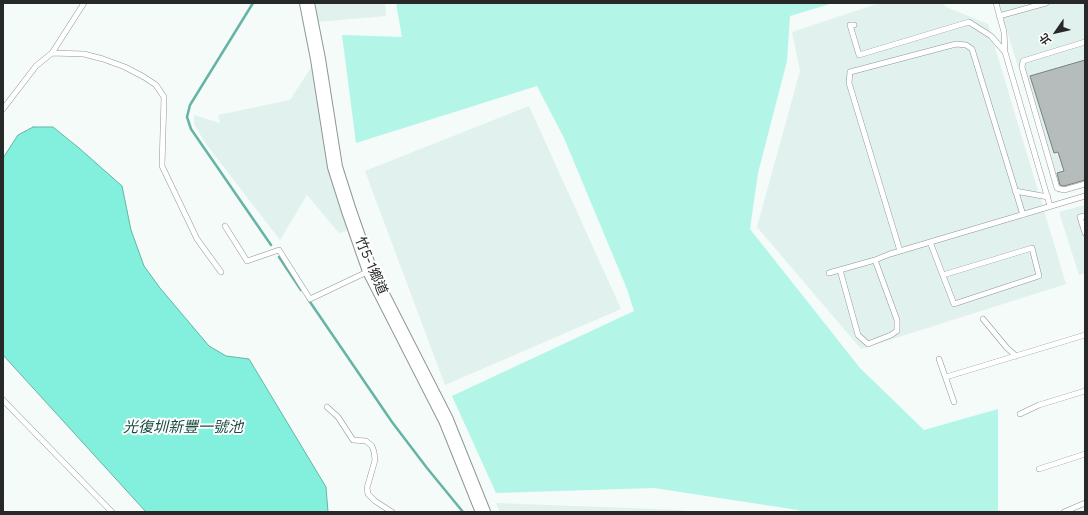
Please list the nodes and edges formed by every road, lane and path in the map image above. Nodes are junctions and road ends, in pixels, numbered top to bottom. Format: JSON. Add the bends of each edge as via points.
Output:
{"nodes":[{"id":1,"x":84,"y":3,"type":"edge"},
{"id":2,"x":307,"y":3,"type":"edge"},
{"id":3,"x":996,"y":3,"type":"edge"},
{"id":4,"x":1046,"y":3,"type":"edge"},
{"id":5,"x":1000,"y":16,"type":"junction"},
{"id":6,"x":854,"y":25,"type":"dead end"},
{"id":7,"x":1085,"y":42,"type":"edge"},
{"id":8,"x":1006,"y":52,"type":"junction"},
{"id":9,"x":52,"y":53,"type":"junction"},
{"id":10,"x":3,"y":109,"type":"edge"},
{"id":11,"x":1085,"y":184,"type":"edge"},
{"id":12,"x":1015,"y":191,"type":"junction"},
{"id":13,"x":1085,"y":196,"type":"edge"},
{"id":14,"x":1048,"y":197,"type":"junction"},
{"id":15,"x":1050,"y":206,"type":"junction"},
{"id":16,"x":1022,"y":215,"type":"junction"},
{"id":17,"x":1085,"y":216,"type":"edge"},
{"id":18,"x":224,"y":226,"type":"dead end"},
{"id":19,"x":1085,"y":233,"type":"edge"},
{"id":20,"x":930,"y":242,"type":"junction"},
{"id":21,"x":900,"y":252,"type":"junction"},
{"id":22,"x":875,"y":260,"type":"junction"},
{"id":23,"x":840,"y":270,"type":"junction"},
{"id":24,"x":370,"y":271,"type":"junction"},
{"id":25,"x":221,"y":272,"type":"dead end"},
{"id":26,"x":829,"y":273,"type":"dead end"},
{"id":27,"x":943,"y":276,"type":"junction"},
{"id":28,"x":983,"y":318,"type":"dead end"},
{"id":29,"x":1085,"y":335,"type":"edge"},
{"id":30,"x":1016,"y":356,"type":"junction"},
{"id":31,"x":939,"y":359,"type":"dead end"},
{"id":32,"x":946,"y":377,"type":"junction"},
{"id":33,"x":1085,"y":391,"type":"edge"},
{"id":34,"x":3,"y":400,"type":"edge"},
{"id":35,"x":954,"y":402,"type":"dead end"},
{"id":36,"x":327,"y":407,"type":"dead end"},
{"id":37,"x":1020,"y":414,"type":"dead end"},
{"id":38,"x":1085,"y":454,"type":"edge"},
{"id":39,"x":1039,"y":470,"type":"dead end"},
{"id":40,"x":1085,"y":504,"type":"edge"},
{"id":41,"x":112,"y":512,"type":"edge"},
{"id":42,"x":392,"y":512,"type":"edge"},
{"id":43,"x":483,"y":512,"type":"edge"},
{"id":44,"x":1064,"y":512,"type":"edge"}],
"edges":[{"from":1,"to":9,"type":"lane"},
{"from":2,"to":24,"type":"street","name":"竹5-1鄉道","via":[[335,167]]},
{"from":3,"to":5,"type":"lane"},
{"from":4,"to":5,"type":"lane"},
{"from":5,"to":8,"type":"lane"},
{"from":6,"to":8,"type":"lane","via":[[850,25],[859,55],[969,22],[991,36]]},
{"from":7,"to":11,"type":"lane","via":[[1023,61],[1022,67],[1057,188],[1064,190]]},
{"from":8,"to":14,"type":"lane"},
{"from":9,"to":10,"type":"lane","via":[[36,66]]},
{"from":9,"to":25,"type":"lane","via":[[84,54],[124,67],[156,85],[164,97],[162,166],[197,239]]},
{"from":12,"to":14,"type":"lane"},
{"from":12,"to":16,"type":"lane"},
{"from":12,"to":21,"type":"lane","via":[[972,50],[966,45],[956,44],[850,72],[849,83]]},
{"from":13,"to":15,"type":"lane"},
{"from":14,"to":15,"type":"lane"},
{"from":15,"to":16,"type":"lane"},
{"from":16,"to":20,"type":"lane"},
{"from":17,"to":19,"type":"lane","via":[[1080,217]]},
{"from":18,"to":24,"type":"lane","via":[[247,261],[280,250],[310,299]]},
{"from":20,"to":21,"type":"lane"},
{"from":20,"to":27,"type":"lane"},
{"from":21,"to":22,"type":"lane"},
{"from":22,"to":23,"type":"lane"},
{"from":22,"to":23,"type":"lane","via":[[898,320],[897,330],[891,335],[868,344],[858,335]]},
{"from":23,"to":26,"type":"lane"},
{"from":24,"to":43,"type":"street","name":"竹5-1鄉道","via":[[446,420]]},
{"from":27,"to":27,"type":"lane","via":[[954,304],[1039,276],[1032,248]]},
{"from":28,"to":30,"type":"lane"},
{"from":29,"to":30,"type":"lane"},
{"from":30,"to":32,"type":"lane"},
{"from":31,"to":32,"type":"lane"},
{"from":32,"to":35,"type":"lane"},
{"from":33,"to":37,"type":"lane","via":[[1039,405]]},
{"from":34,"to":41,"type":"lane"},
{"from":36,"to":42,"type":"lane","via":[[338,417],[352,440],[366,441],[372,446],[375,460],[367,488],[368,494]]},
{"from":38,"to":39,"type":"lane"},
{"from":40,"to":44,"type":"lane"}]}
